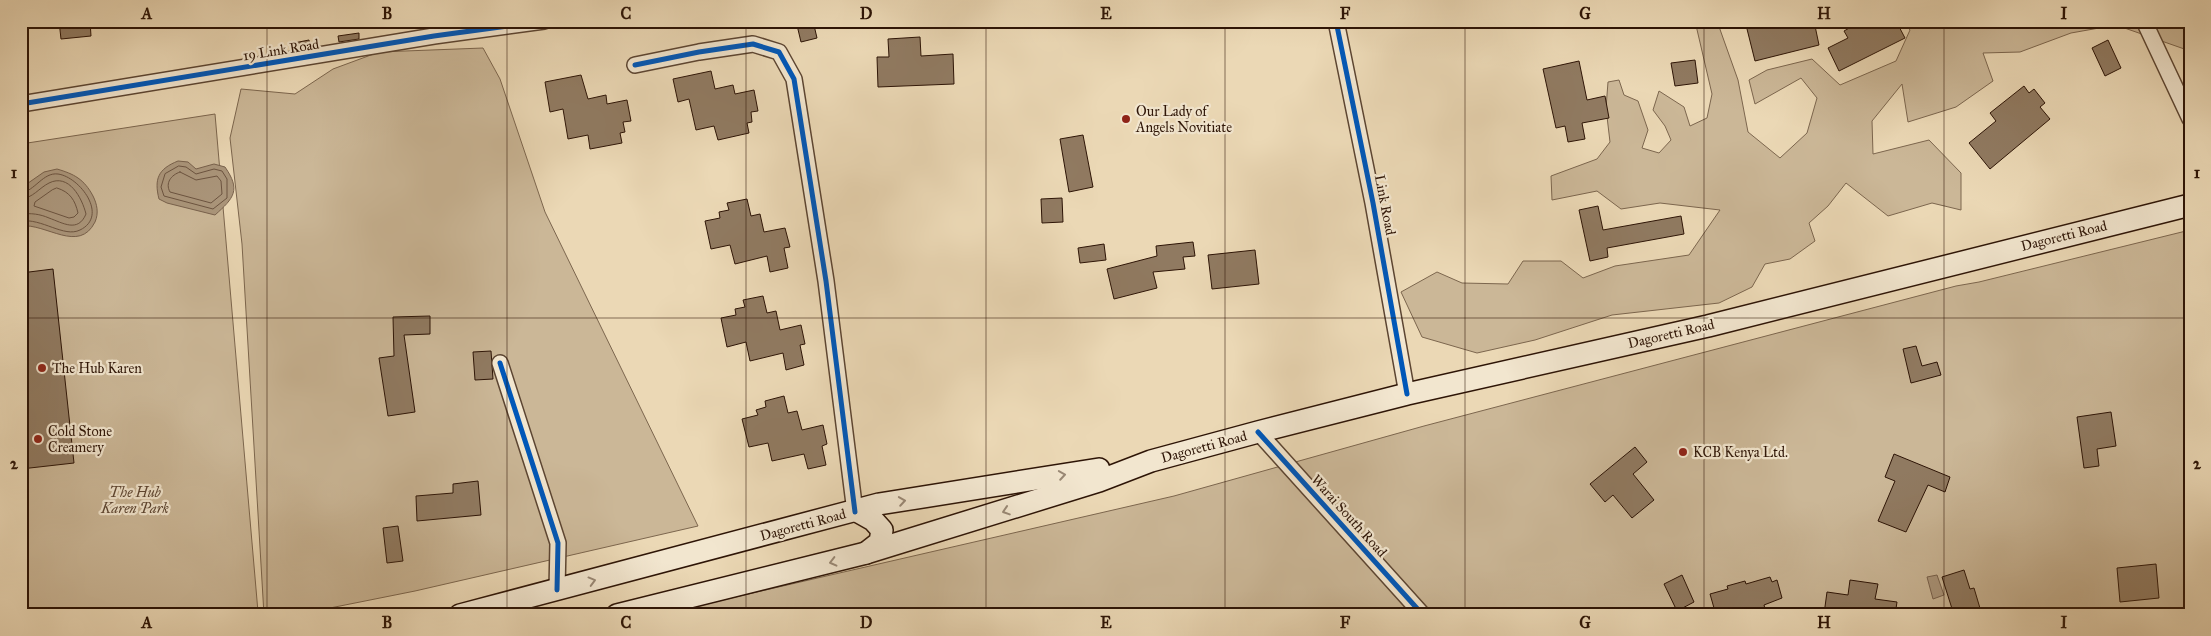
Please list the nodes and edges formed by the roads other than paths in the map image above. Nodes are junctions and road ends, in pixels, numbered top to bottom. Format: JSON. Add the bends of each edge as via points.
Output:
{"nodes":[{"id":1,"x":544,"y":21,"type":"edge"},
{"id":2,"x":1336,"y":21,"type":"edge"},
{"id":3,"x":2144,"y":21,"type":"edge"},
{"id":4,"x":635,"y":65,"type":"dead end"},
{"id":5,"x":21,"y":104,"type":"edge"},
{"id":6,"x":2190,"y":119,"type":"edge"},
{"id":7,"x":2190,"y":205,"type":"edge"},
{"id":8,"x":500,"y":363,"type":"dead end"},
{"id":9,"x":1407,"y":394,"type":"junction"},
{"id":10,"x":1258,"y":432,"type":"junction"},
{"id":11,"x":1151,"y":461,"type":"junction"},
{"id":12,"x":856,"y":511,"type":"junction"},
{"id":13,"x":866,"y":553,"type":"junction"},
{"id":14,"x":557,"y":590,"type":"junction"},
{"id":15,"x":460,"y":615,"type":"edge"},
{"id":16,"x":617,"y":615,"type":"edge"},
{"id":17,"x":1423,"y":615,"type":"edge"}],
"edges":[{"from":1,"to":5,"type":"street","name":"19 Link Road"},
{"from":2,"to":9,"type":"street","name":"Link Road"},
{"from":3,"to":6,"type":"street"},
{"from":4,"to":12,"type":"street","via":[[753,44],[779,52],[794,79],[826,281]]},
{"from":7,"to":9,"type":"main road","name":"Dagoretti Road","via":[[1708,326]]},
{"from":8,"to":14,"type":"street","via":[[558,543]]},
{"from":9,"to":10,"type":"main road","name":"Dagoretti Road"},
{"from":10,"to":11,"type":"main road","name":"Dagoretti Road"},
{"from":10,"to":17,"type":"street","name":"Warai South Road"},
{"from":12,"to":11,"type":"main road","name":"Dagoretti Road","one_way":true,"via":[[879,504]]},
{"from":11,"to":13,"type":"main road","name":"Dagoretti Road","one_way":true,"via":[[1099,481]]},
{"from":12,"to":13,"type":"main road","via":[[873,520],[882,530],[880,542]]},
{"from":14,"to":12,"type":"main road","name":"Dagoretti Road","one_way":true},
{"from":13,"to":16,"type":"main road","name":"Dagoretti Road","one_way":true},
{"from":14,"to":15,"type":"main road","name":"Dagoretti Road"}]}
